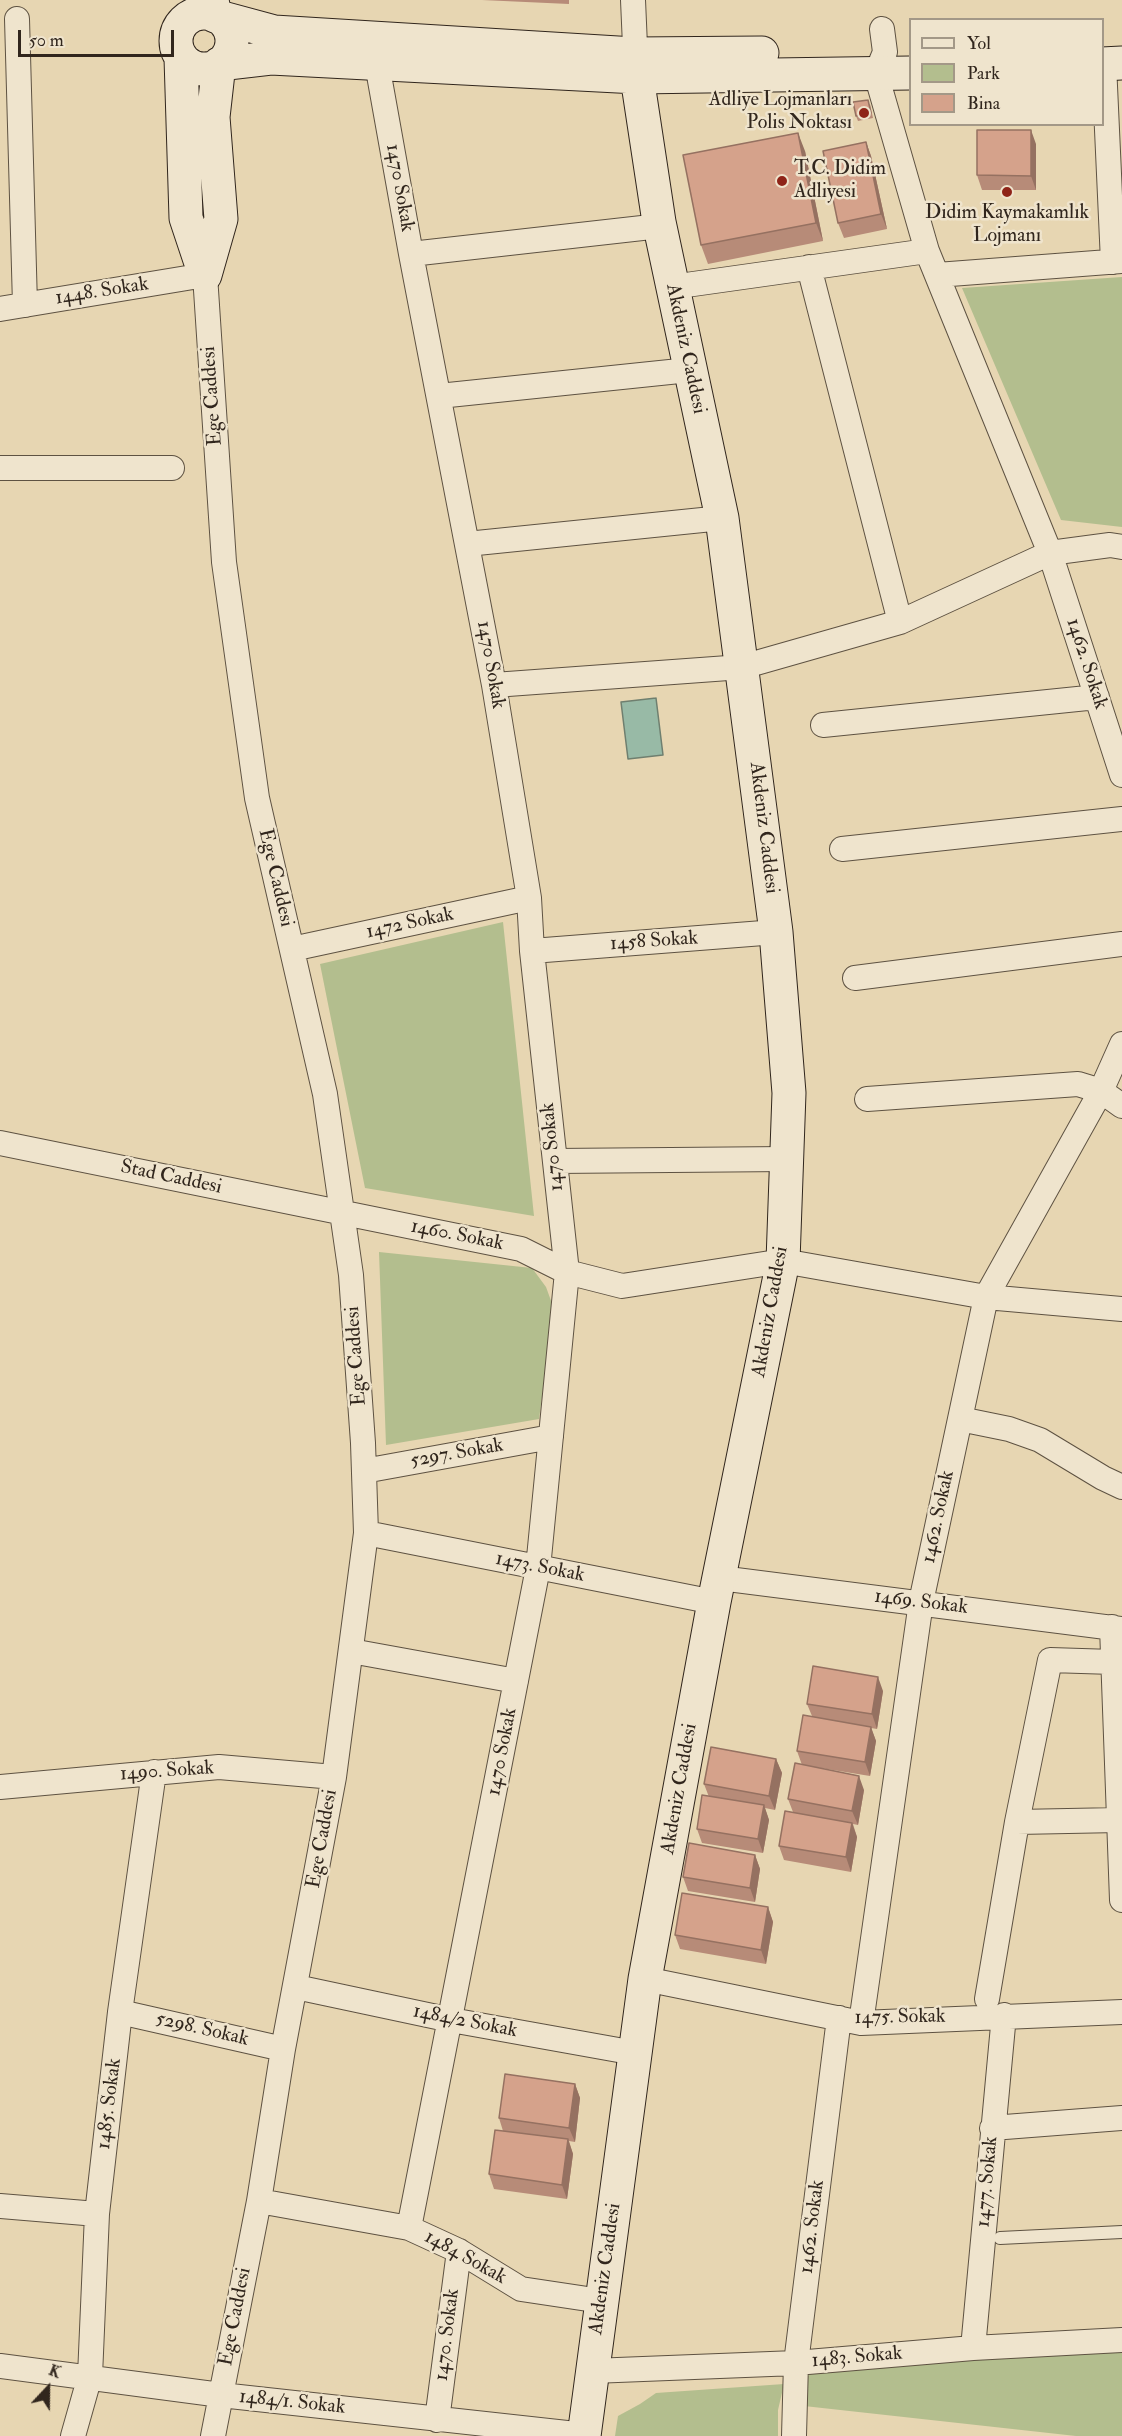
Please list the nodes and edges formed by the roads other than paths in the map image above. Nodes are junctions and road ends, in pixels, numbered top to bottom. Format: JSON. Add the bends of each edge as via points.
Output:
{"nodes":[{"id":1,"x":633,"y":0,"type":"edge"},
{"id":2,"x":214,"y":8,"type":"edge"},
{"id":3,"x":17,"y":19,"type":"dead end"},
{"id":4,"x":178,"y":30,"type":"edge"},
{"id":5,"x":888,"y":51,"type":"edge"},
{"id":6,"x":1111,"y":55,"type":"edge"},
{"id":7,"x":377,"y":63,"type":"junction"},
{"id":8,"x":219,"y":64,"type":"junction"},
{"id":9,"x":635,"y":65,"type":"junction"},
{"id":10,"x":909,"y":72,"type":"edge"},
{"id":11,"x":660,"y":226,"type":"junction"},
{"id":12,"x":927,"y":250,"type":"junction"},
{"id":13,"x":411,"y":254,"type":"junction"},
{"id":14,"x":1117,"y":261,"type":"edge"},
{"id":15,"x":809,"y":267,"type":"junction"},
{"id":16,"x":937,"y":274,"type":"junction"},
{"id":17,"x":204,"y":275,"type":"junction"},
{"id":18,"x":672,"y":287,"type":"junction"},
{"id":19,"x":25,"y":305,"type":"junction"},
{"id":20,"x":0,"y":309,"type":"edge"},
{"id":21,"x":690,"y":370,"type":"junction"},
{"id":22,"x":439,"y":396,"type":"junction"},
{"id":23,"x":0,"y":468,"type":"edge"},
{"id":24,"x":172,"y":468,"type":"dead end"},
{"id":25,"x":722,"y":518,"type":"junction"},
{"id":26,"x":467,"y":544,"type":"junction"},
{"id":27,"x":1122,"y":547,"type":"edge"},
{"id":28,"x":1050,"y":553,"type":"junction"},
{"id":29,"x":900,"y":622,"type":"junction"},
{"id":30,"x":742,"y":667,"type":"junction"},
{"id":31,"x":494,"y":685,"type":"junction"},
{"id":32,"x":1097,"y":697,"type":"junction"},
{"id":33,"x":823,"y":726,"type":"dead end"},
{"id":34,"x":1122,"y":775,"type":"edge"},
{"id":35,"x":1122,"y":819,"type":"edge"},
{"id":36,"x":842,"y":849,"type":"dead end"},
{"id":37,"x":529,"y":898,"type":"junction"},
{"id":38,"x":776,"y":932,"type":"junction"},
{"id":39,"x":1122,"y":944,"type":"edge"},
{"id":40,"x":292,"y":949,"type":"junction"},
{"id":41,"x":532,"y":951,"type":"junction"},
{"id":42,"x":855,"y":978,"type":"dead end"},
{"id":43,"x":1122,"y":1044,"type":"edge"},
{"id":44,"x":1101,"y":1091,"type":"junction"},
{"id":45,"x":867,"y":1100,"type":"dead end"},
{"id":46,"x":1122,"y":1106,"type":"edge"},
{"id":47,"x":0,"y":1143,"type":"edge"},
{"id":48,"x":787,"y":1159,"type":"junction"},
{"id":49,"x":555,"y":1161,"type":"junction"},
{"id":50,"x":343,"y":1213,"type":"junction"},
{"id":51,"x":783,"y":1261,"type":"junction"},
{"id":52,"x":567,"y":1272,"type":"junction"},
{"id":53,"x":986,"y":1297,"type":"junction"},
{"id":54,"x":1122,"y":1309,"type":"edge"},
{"id":55,"x":960,"y":1419,"type":"junction"},
{"id":56,"x":551,"y":1437,"type":"junction"},
{"id":57,"x":364,"y":1471,"type":"junction"},
{"id":58,"x":1122,"y":1486,"type":"edge"},
{"id":59,"x":366,"y":1533,"type":"junction"},
{"id":60,"x":538,"y":1568,"type":"junction"},
{"id":61,"x":717,"y":1590,"type":"junction"},
{"id":62,"x":921,"y":1602,"type":"junction"},
{"id":63,"x":1117,"y":1628,"type":"edge"},
{"id":64,"x":351,"y":1651,"type":"junction"},
{"id":65,"x":1113,"y":1662,"type":"junction"},
{"id":66,"x":516,"y":1680,"type":"junction"},
{"id":67,"x":154,"y":1772,"type":"junction"},
{"id":68,"x":334,"y":1777,"type":"junction"},
{"id":69,"x":0,"y":1787,"type":"edge"},
{"id":70,"x":1119,"y":1820,"type":"junction"},
{"id":71,"x":1017,"y":1822,"type":"junction"},
{"id":72,"x":1122,"y":1900,"type":"edge"},
{"id":73,"x":645,"y":1979,"type":"junction"},
{"id":74,"x":296,"y":1987,"type":"junction"},
{"id":75,"x":995,"y":2007,"type":"junction"},
{"id":76,"x":120,"y":2012,"type":"junction"},
{"id":77,"x":1122,"y":2012,"type":"edge"},
{"id":78,"x":451,"y":2020,"type":"junction"},
{"id":79,"x":850,"y":2020,"type":"junction"},
{"id":80,"x":283,"y":2049,"type":"junction"},
{"id":81,"x":635,"y":2053,"type":"junction"},
{"id":82,"x":1122,"y":2118,"type":"edge"},
{"id":83,"x":992,"y":2128,"type":"junction"},
{"id":84,"x":259,"y":2202,"type":"junction"},
{"id":85,"x":0,"y":2206,"type":"edge"},
{"id":86,"x":97,"y":2214,"type":"junction"},
{"id":87,"x":409,"y":2228,"type":"junction"},
{"id":88,"x":1122,"y":2232,"type":"edge"},
{"id":89,"x":1000,"y":2238,"type":"dead end"},
{"id":90,"x":459,"y":2251,"type":"junction"},
{"id":91,"x":601,"y":2301,"type":"junction"},
{"id":92,"x":1122,"y":2340,"type":"edge"},
{"id":93,"x":973,"y":2348,"type":"junction"},
{"id":94,"x":796,"y":2363,"type":"junction"},
{"id":95,"x":0,"y":2366,"type":"edge"},
{"id":96,"x":592,"y":2371,"type":"junction"},
{"id":97,"x":90,"y":2376,"type":"junction"},
{"id":98,"x":221,"y":2395,"type":"junction"},
{"id":99,"x":423,"y":2424,"type":"edge"},
{"id":100,"x":73,"y":2436,"type":"edge"},
{"id":101,"x":213,"y":2436,"type":"edge"},
{"id":102,"x":584,"y":2436,"type":"edge"},
{"id":103,"x":794,"y":2436,"type":"edge"}],
"edges":[{"from":1,"to":9,"type":"street"},
{"from":2,"to":4,"type":"street","via":[[186,19]]},
{"from":2,"to":8,"type":"street","via":[[228,27],[232,43]]},
{"from":2,"to":9,"type":"street","via":[[274,32]]},
{"from":3,"to":19,"type":"street"},
{"from":4,"to":8,"type":"street","via":[[195,68]]},
{"from":4,"to":17,"type":"street","name":"Ege Caddesi","via":[[186,218]]},
{"from":5,"to":9,"type":"street"},
{"from":5,"to":10,"type":"street"},
{"from":5,"to":12,"type":"street","name":"1462. Sokak"},
{"from":6,"to":14,"type":"street"},
{"from":7,"to":8,"type":"street","via":[[271,58]]},
{"from":7,"to":9,"type":"street"},
{"from":7,"to":13,"type":"street","name":"1470 Sokak"},
{"from":8,"to":17,"type":"street","name":"Ege Caddesi","via":[[213,117],[221,219]]},
{"from":9,"to":11,"type":"street","name":"Akdeniz Caddesi"},
{"from":11,"to":13,"type":"street"},
{"from":11,"to":18,"type":"street","name":"Akdeniz Caddesi"},
{"from":12,"to":15,"type":"street"},
{"from":12,"to":16,"type":"street","name":"1462. Sokak"},
{"from":13,"to":22,"type":"street","name":"1470 Sokak"},
{"from":14,"to":16,"type":"street"},
{"from":15,"to":18,"type":"street"},
{"from":15,"to":29,"type":"street"},
{"from":16,"to":28,"type":"street","name":"1462. Sokak"},
{"from":17,"to":19,"type":"street","name":"1448. Sokak"},
{"from":17,"to":40,"type":"street","name":"Ege Caddesi","via":[[224,561],[257,798]]},
{"from":18,"to":21,"type":"street","name":"Akdeniz Caddesi"},
{"from":19,"to":20,"type":"street","name":"1448. Sokak"},
{"from":21,"to":22,"type":"street"},
{"from":21,"to":25,"type":"street","name":"Akdeniz Caddesi"},
{"from":22,"to":26,"type":"street","name":"1470 Sokak"},
{"from":23,"to":24,"type":"street"},
{"from":25,"to":26,"type":"street"},
{"from":25,"to":30,"type":"street","name":"Akdeniz Caddesi"},
{"from":26,"to":31,"type":"street","name":"1470 Sokak"},
{"from":27,"to":28,"type":"street"},
{"from":28,"to":29,"type":"street"},
{"from":28,"to":32,"type":"street","name":"1462. Sokak"},
{"from":29,"to":30,"type":"street"},
{"from":30,"to":31,"type":"street"},
{"from":30,"to":38,"type":"street","name":"Akdeniz Caddesi"},
{"from":31,"to":37,"type":"street","name":"1470 Sokak"},
{"from":32,"to":33,"type":"street"},
{"from":32,"to":34,"type":"street","name":"1462. Sokak"},
{"from":35,"to":36,"type":"street"},
{"from":37,"to":40,"type":"street","name":"1472 Sokak"},
{"from":37,"to":41,"type":"street","name":"1470 Sokak"},
{"from":38,"to":41,"type":"street","name":"1458 Sokak"},
{"from":38,"to":48,"type":"street","name":"Akdeniz Caddesi","via":[[789,1093]]},
{"from":39,"to":42,"type":"street"},
{"from":40,"to":50,"type":"street","name":"Ege Caddesi","via":[[326,1094]]},
{"from":41,"to":49,"type":"street","name":"1470 Sokak"},
{"from":43,"to":44,"type":"street","name":"1462. Sokak"},
{"from":44,"to":45,"type":"street","via":[[1078,1084]]},
{"from":44,"to":46,"type":"street"},
{"from":44,"to":53,"type":"street","name":"1462. Sokak"},
{"from":47,"to":50,"type":"street","name":"Stad Caddesi"},
{"from":48,"to":49,"type":"street"},
{"from":48,"to":51,"type":"street","name":"Akdeniz Caddesi"},
{"from":49,"to":52,"type":"street","name":"1470 Sokak"},
{"from":50,"to":52,"type":"street","name":"1460. Sokak","via":[[521,1249]]},
{"from":50,"to":57,"type":"street","name":"Ege Caddesi"},
{"from":51,"to":52,"type":"street","via":[[622,1286]]},
{"from":51,"to":53,"type":"street"},
{"from":51,"to":61,"type":"street","name":"Akdeniz Caddesi"},
{"from":52,"to":56,"type":"street","name":"1470 Sokak"},
{"from":53,"to":54,"type":"street"},
{"from":53,"to":55,"type":"street","name":"1462. Sokak"},
{"from":55,"to":58,"type":"street","via":[[1040,1440]]},
{"from":55,"to":62,"type":"street","name":"1462. Sokak"},
{"from":56,"to":57,"type":"street","name":"5297. Sokak"},
{"from":56,"to":60,"type":"street","name":"1470 Sokak"},
{"from":57,"to":59,"type":"street","name":"Ege Caddesi"},
{"from":59,"to":60,"type":"street","name":"1473. Sokak"},
{"from":59,"to":64,"type":"street","name":"Ege Caddesi"},
{"from":60,"to":61,"type":"street","name":"1473. Sokak"},
{"from":60,"to":66,"type":"street","name":"1470 Sokak"},
{"from":61,"to":62,"type":"street","name":"1469. Sokak"},
{"from":61,"to":73,"type":"street","name":"Akdeniz Caddesi"},
{"from":62,"to":63,"type":"street","name":"1469. Sokak"},
{"from":62,"to":79,"type":"street","name":"1462. Sokak"},
{"from":63,"to":65,"type":"street"},
{"from":64,"to":66,"type":"street"},
{"from":64,"to":68,"type":"street","name":"Ege Caddesi"},
{"from":65,"to":70,"type":"street"},
{"from":65,"to":71,"type":"street","name":"1477. Sokak","via":[[1050,1660]]},
{"from":66,"to":78,"type":"street","name":"1470 Sokak"},
{"from":67,"to":68,"type":"street","name":"1490. Sokak","via":[[219,1767]]},
{"from":67,"to":69,"type":"street","name":"1490. Sokak"},
{"from":67,"to":76,"type":"street","name":"1485. Sokak"},
{"from":68,"to":74,"type":"street","name":"Ege Caddesi"},
{"from":70,"to":71,"type":"street"},
{"from":70,"to":72,"type":"street"},
{"from":71,"to":75,"type":"street","name":"1477. Sokak"},
{"from":73,"to":79,"type":"street","name":"1475. Sokak"},
{"from":73,"to":81,"type":"street","name":"Akdeniz Caddesi"},
{"from":74,"to":78,"type":"street","name":"1484/2 Sokak"},
{"from":74,"to":80,"type":"street","name":"Ege Caddesi"},
{"from":75,"to":77,"type":"street","name":"1475. Sokak"},
{"from":75,"to":79,"type":"street","name":"1475. Sokak"},
{"from":75,"to":83,"type":"street","name":"1477. Sokak"},
{"from":76,"to":80,"type":"street","name":"5298. Sokak"},
{"from":76,"to":86,"type":"street","name":"1485. Sokak"},
{"from":78,"to":81,"type":"street","name":"1484/2 Sokak"},
{"from":78,"to":87,"type":"street","name":"1470 Sokak"},
{"from":79,"to":94,"type":"street","name":"1462. Sokak"},
{"from":80,"to":84,"type":"street","name":"Ege Caddesi"},
{"from":81,"to":91,"type":"street","name":"Akdeniz Caddesi"},
{"from":82,"to":83,"type":"street"},
{"from":83,"to":93,"type":"street","name":"1477. Sokak"},
{"from":84,"to":87,"type":"street","name":"1484 Sokak"},
{"from":84,"to":98,"type":"street","name":"Ege Caddesi"},
{"from":85,"to":86,"type":"street"},
{"from":86,"to":97,"type":"street","name":"1485. Sokak"},
{"from":87,"to":90,"type":"street","name":"1484 Sokak"},
{"from":88,"to":89,"type":"lane"},
{"from":90,"to":91,"type":"street","name":"1484 Sokak","via":[[521,2289]]},
{"from":90,"to":99,"type":"street","name":"1470. Sokak"},
{"from":91,"to":96,"type":"street","name":"Akdeniz Caddesi"},
{"from":92,"to":93,"type":"street","name":"1483. Sokak"},
{"from":93,"to":94,"type":"street","name":"1483. Sokak"},
{"from":94,"to":96,"type":"street","name":"1483. Sokak"},
{"from":94,"to":103,"type":"street","name":"1462. Sokak"},
{"from":95,"to":97,"type":"street","name":"1484/1. Sokak"},
{"from":96,"to":102,"type":"street","name":"Akdeniz Caddesi"},
{"from":97,"to":98,"type":"street","name":"1484/1. Sokak"},
{"from":97,"to":100,"type":"street","name":"1485. Sokak"},
{"from":98,"to":99,"type":"street","name":"1484/1. Sokak"},
{"from":98,"to":101,"type":"street","name":"Ege Caddesi"},
{"from":99,"to":102,"type":"street","name":"1484/1. Sokak"}]}
